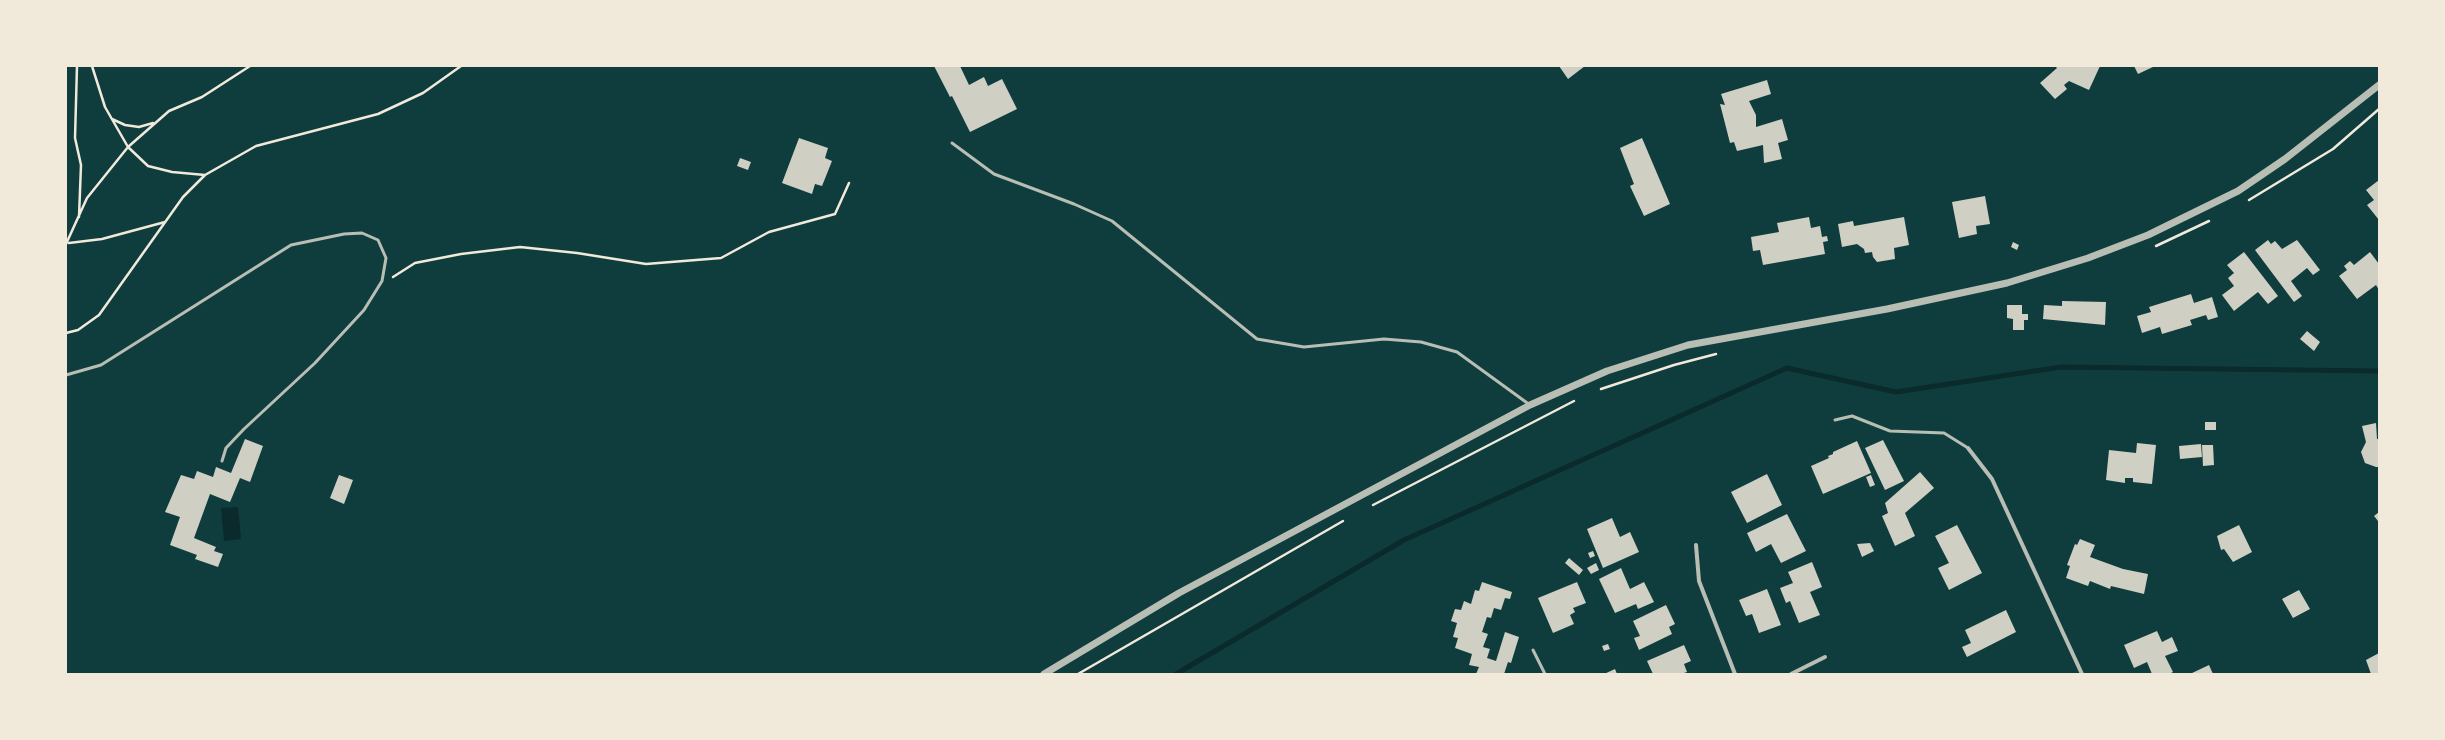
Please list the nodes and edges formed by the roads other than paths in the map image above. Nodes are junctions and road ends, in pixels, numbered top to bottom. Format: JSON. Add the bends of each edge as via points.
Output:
{"nodes":[{"id":1,"x":2379,"y":85,"type":"edge"},
{"id":2,"x":952,"y":143,"type":"dead end"},
{"id":3,"x":66,"y":375,"type":"edge"},
{"id":4,"x":1530,"y":405,"type":"junction"},
{"id":5,"x":1835,"y":420,"type":"dead end"},
{"id":6,"x":1968,"y":448,"type":"joint"},
{"id":7,"x":222,"y":461,"type":"dead end"},
{"id":8,"x":1696,"y":545,"type":"dead end"},
{"id":9,"x":1533,"y":650,"type":"dead end"},
{"id":10,"x":1825,"y":657,"type":"dead end"},
{"id":11,"x":1044,"y":674,"type":"edge"},
{"id":12,"x":1544,"y":674,"type":"edge"},
{"id":13,"x":1736,"y":674,"type":"edge"},
{"id":14,"x":1791,"y":674,"type":"edge"},
{"id":15,"x":2082,"y":674,"type":"edge"}],
"edges":[{"from":1,"to":4,"type":"street","via":[[2285,159],[2238,191],[2135,240],[2088,258],[2007,283],[1887,309],[1688,345],[1607,371]]},
{"from":2,"to":4,"type":"lane","via":[[994,174],[1112,221],[1258,339],[1304,347],[1384,340],[1421,342],[1457,352]]},
{"from":3,"to":7,"type":"lane","via":[[101,365],[291,245],[344,234],[362,233],[378,240],[386,258],[382,281],[364,310],[320,357],[239,433],[226,448]]},
{"from":4,"to":11,"type":"street","via":[[1179,593]]},
{"from":5,"to":6,"type":"lane","via":[[1852,416],[1890,431],[1944,433]]},
{"from":6,"to":15,"type":"street","via":[[1992,479]]},
{"from":8,"to":13,"type":"street","via":[[1699,581]]},
{"from":9,"to":12,"type":"lane"},
{"from":10,"to":14,"type":"street"}]}
